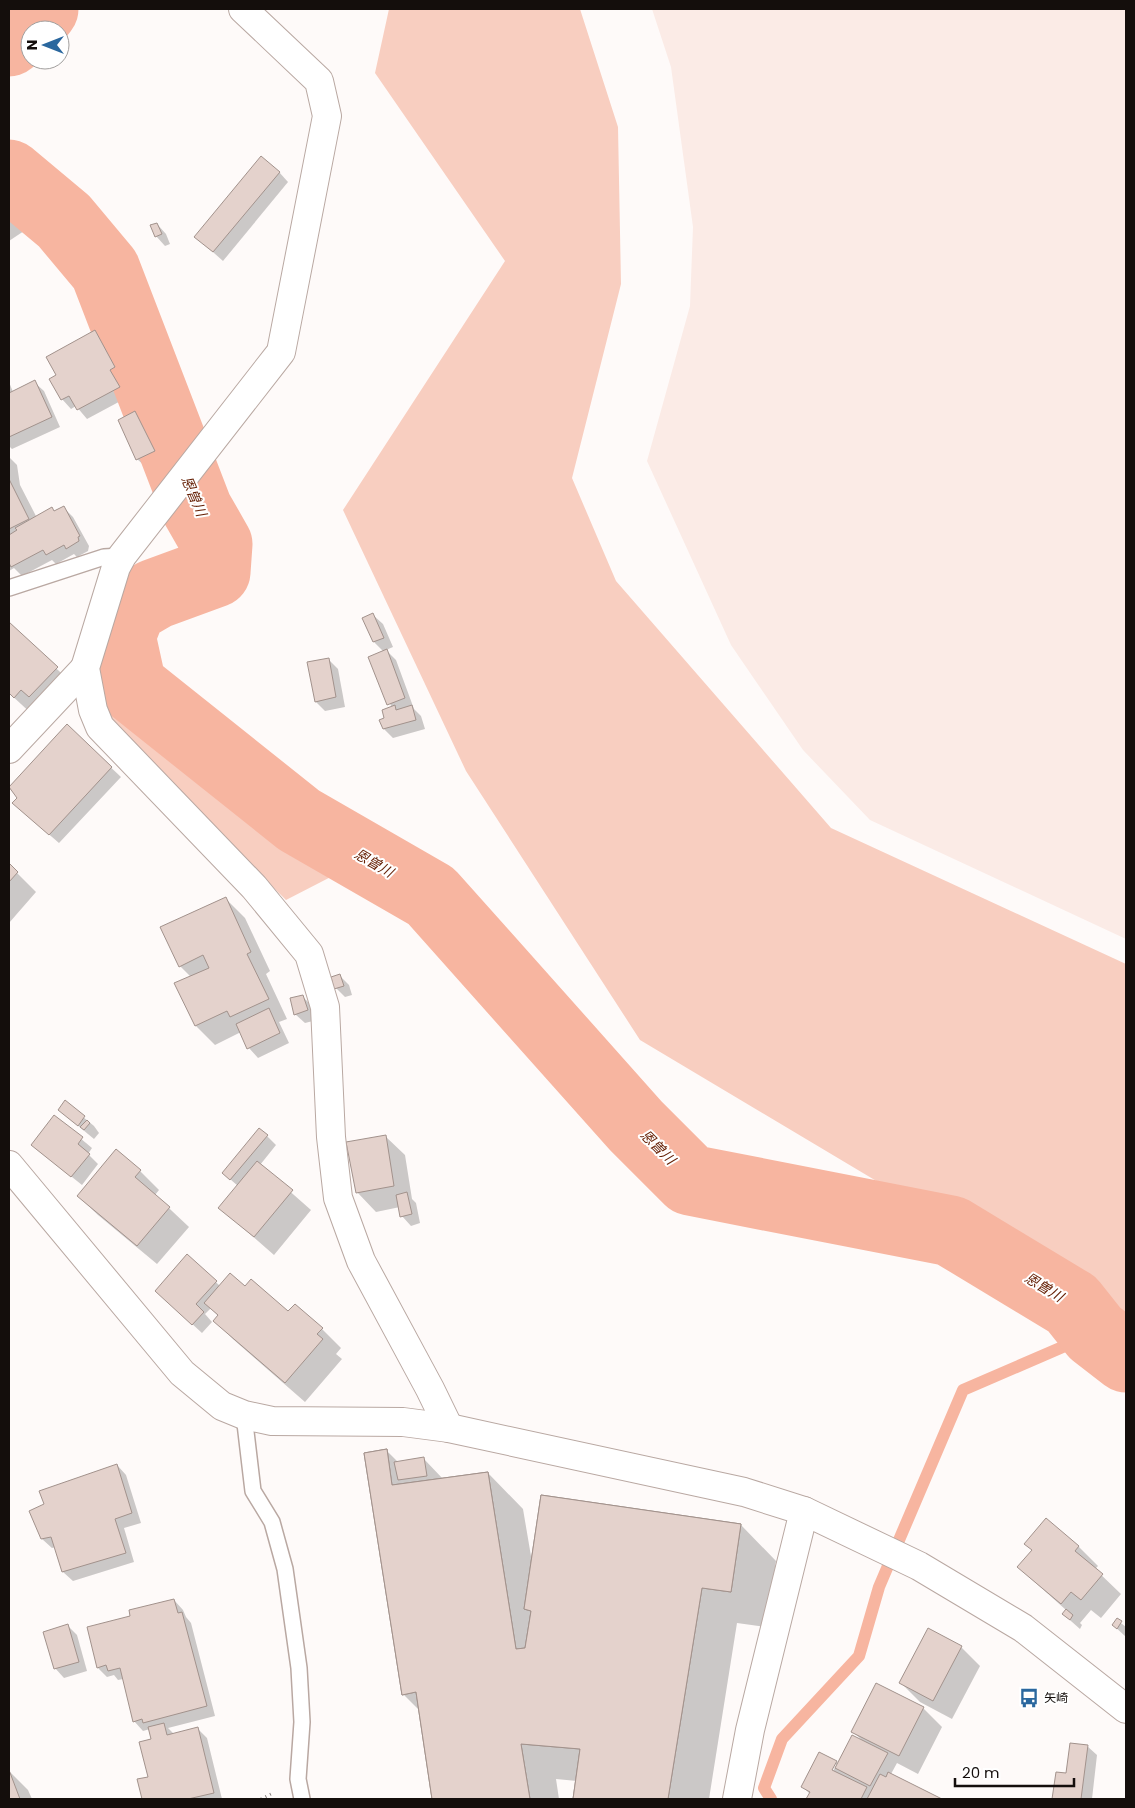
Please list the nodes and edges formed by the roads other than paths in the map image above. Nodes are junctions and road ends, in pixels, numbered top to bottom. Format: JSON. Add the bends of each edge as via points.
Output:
{"nodes":[{"id":1,"x":244,"y":9,"type":"edge"},
{"id":2,"x":122,"y":556,"type":"junction"},
{"id":3,"x":9,"y":588,"type":"edge"},
{"id":4,"x":85,"y":668,"type":"junction"},
{"id":5,"x":9,"y":749,"type":"edge"},
{"id":6,"x":9,"y":1165,"type":"edge"},
{"id":7,"x":244,"y":1415,"type":"junction"},
{"id":8,"x":448,"y":1428,"type":"junction"},
{"id":9,"x":804,"y":1511,"type":"junction"},
{"id":10,"x":1126,"y":1709,"type":"edge"},
{"id":11,"x":302,"y":1799,"type":"edge"},
{"id":12,"x":737,"y":1799,"type":"edge"}],
"edges":[{"from":1,"to":2,"type":"street","via":[[319,82],[327,116],[281,352]]},
{"from":2,"to":3,"type":"lane","via":[[104,557]]},
{"from":2,"to":4,"type":"street"},
{"from":4,"to":5,"type":"street"},
{"from":4,"to":8,"type":"street","via":[[87,691],[100,726],[254,887],[309,954],[325,1007],[330,1138],[338,1198],[361,1261]]},
{"from":6,"to":7,"type":"street","via":[[182,1373],[222,1406]]},
{"from":7,"to":8,"type":"street","via":[[272,1421],[403,1422]]},
{"from":7,"to":11,"type":"lane","via":[[253,1491],[272,1522],[285,1570],[299,1668],[302,1722],[298,1779]]},
{"from":8,"to":9,"type":"street","via":[[744,1492]]},
{"from":9,"to":10,"type":"street","via":[[919,1566],[1023,1628]]},
{"from":9,"to":12,"type":"street","via":[[750,1730]]}]}
